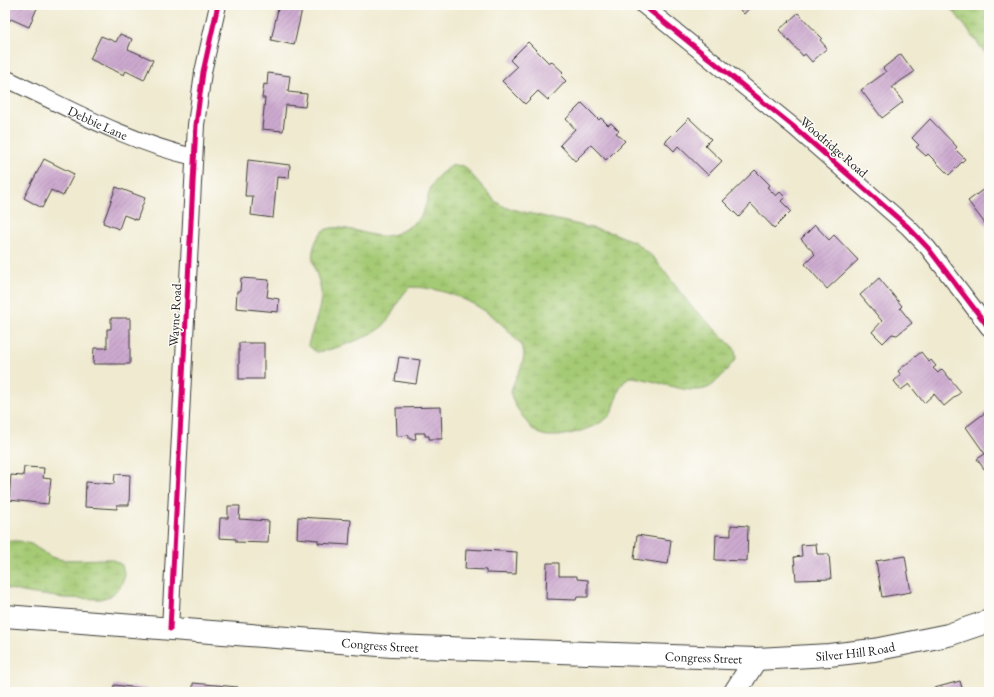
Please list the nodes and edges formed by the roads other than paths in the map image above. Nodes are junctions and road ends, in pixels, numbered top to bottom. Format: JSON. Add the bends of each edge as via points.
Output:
{"nodes":[{"id":1,"x":218,"y":5,"type":"edge"},
{"id":2,"x":643,"y":5,"type":"edge"},
{"id":3,"x":5,"y":78,"type":"edge"},
{"id":4,"x":194,"y":157,"type":"junction"},
{"id":5,"x":989,"y":328,"type":"edge"},
{"id":6,"x":5,"y":616,"type":"edge"},
{"id":7,"x":989,"y":621,"type":"edge"},
{"id":8,"x":170,"y":629,"type":"junction"},
{"id":9,"x":756,"y":659,"type":"junction"},
{"id":10,"x":735,"y":692,"type":"edge"}],
"edges":[{"from":1,"to":4,"type":"street","name":"Wayne Road","via":[[204,72]]},
{"from":2,"to":5,"type":"street","name":"Woodridge Road","via":[[794,127],[908,227],[928,248]]},
{"from":3,"to":4,"type":"street","name":"Debbie Lane","via":[[131,137],[164,150]]},
{"from":4,"to":8,"type":"street","name":"Wayne Road"},
{"from":6,"to":8,"type":"main road","name":"Congress Street"},
{"from":7,"to":9,"type":"main road","name":"Silver Hill Road","via":[[948,635],[874,650]]},
{"from":8,"to":9,"type":"main road","name":"Congress Street","via":[[392,646]]},
{"from":9,"to":10,"type":"main road"}]}
